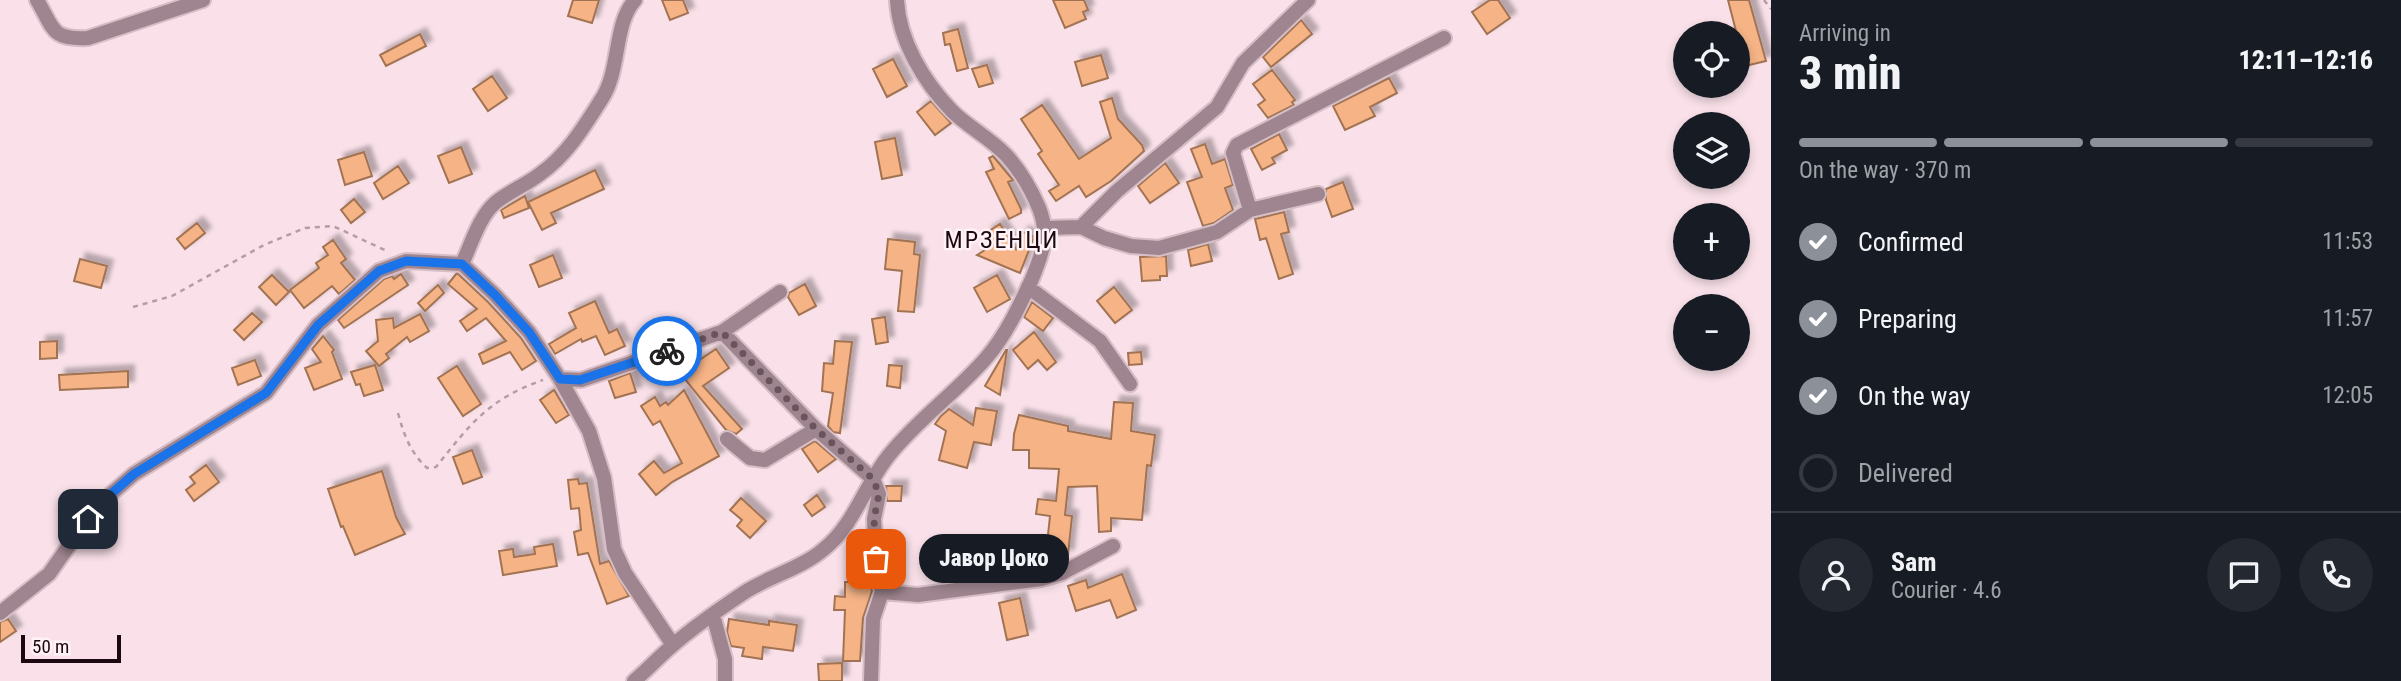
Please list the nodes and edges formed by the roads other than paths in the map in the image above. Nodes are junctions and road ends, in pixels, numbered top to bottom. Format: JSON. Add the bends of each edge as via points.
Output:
{"nodes":[{"id":1,"x":37,"y":0,"type":"edge"},
{"id":2,"x":203,"y":0,"type":"edge"},
{"id":3,"x":635,"y":0,"type":"edge"},
{"id":4,"x":897,"y":0,"type":"edge"},
{"id":5,"x":1308,"y":0,"type":"edge"},
{"id":6,"x":1444,"y":38,"type":"dead end"},
{"id":7,"x":1318,"y":194,"type":"dead end"},
{"id":8,"x":1250,"y":210,"type":"junction"},
{"id":9,"x":1045,"y":228,"type":"junction"},
{"id":10,"x":1082,"y":228,"type":"junction"},
{"id":11,"x":462,"y":264,"type":"junction"},
{"id":12,"x":1028,"y":287,"type":"junction"},
{"id":13,"x":780,"y":292,"type":"dead end"},
{"id":14,"x":722,"y":332,"type":"junction"},
{"id":15,"x":560,"y":379,"type":"junction"},
{"id":16,"x":1130,"y":384,"type":"dead end"},
{"id":17,"x":816,"y":429,"type":"junction"},
{"id":18,"x":727,"y":439,"type":"dead end"},
{"id":19,"x":873,"y":479,"type":"junction"},
{"id":20,"x":1113,"y":546,"type":"dead end"},
{"id":21,"x":882,"y":592,"type":"junction"},
{"id":22,"x":0,"y":613,"type":"edge"},
{"id":23,"x":713,"y":615,"type":"junction"},
{"id":24,"x":673,"y":645,"type":"junction"},
{"id":25,"x":634,"y":681,"type":"edge"},
{"id":26,"x":724,"y":681,"type":"edge"},
{"id":27,"x":871,"y":681,"type":"edge"}],
"edges":[{"from":1,"to":2,"type":"street","via":[[57,35],[76,39]]},
{"from":3,"to":11,"type":"street","via":[[625,14],[608,87],[581,132],[552,166],[495,204]]},
{"from":4,"to":9,"type":"street","via":[[903,37],[926,76],[954,113],[1005,154],[1021,174]]},
{"from":5,"to":10,"type":"street","via":[[1243,62],[1217,107],[1117,191]]},
{"from":6,"to":8,"type":"street","via":[[1237,145],[1233,153]]},
{"from":7,"to":8,"type":"street"},
{"from":8,"to":10,"type":"street","via":[[1217,232],[1159,248],[1131,246]]},
{"from":9,"to":10,"type":"street"},
{"from":9,"to":12,"type":"street","via":[[1044,248]]},
{"from":11,"to":15,"type":"street","via":[[529,332]]},
{"from":11,"to":22,"type":"street","via":[[406,261],[379,271],[318,325],[266,393],[153,460],[120,485],[96,507],[49,575]]},
{"from":12,"to":16,"type":"street","via":[[1100,341]]},
{"from":12,"to":19,"type":"street","via":[[989,355],[911,430]]},
{"from":13,"to":14,"type":"street"},
{"from":14,"to":15,"type":"street","via":[[580,380]]},
{"from":14,"to":17,"type":"street"},
{"from":15,"to":24,"type":"street","via":[[589,431],[604,478],[614,549]]},
{"from":17,"to":18,"type":"street","via":[[765,460],[750,458]]},
{"from":17,"to":19,"type":"street"},
{"from":19,"to":21,"type":"street","via":[[879,494],[874,519]]},
{"from":19,"to":23,"type":"street","via":[[835,540]]},
{"from":20,"to":21,"type":"street","via":[[1041,579],[918,595]]},
{"from":21,"to":27,"type":"street","via":[[873,619]]},
{"from":23,"to":24,"type":"street"},
{"from":23,"to":26,"type":"street","via":[[725,659]]},
{"from":24,"to":25,"type":"street"}]}
